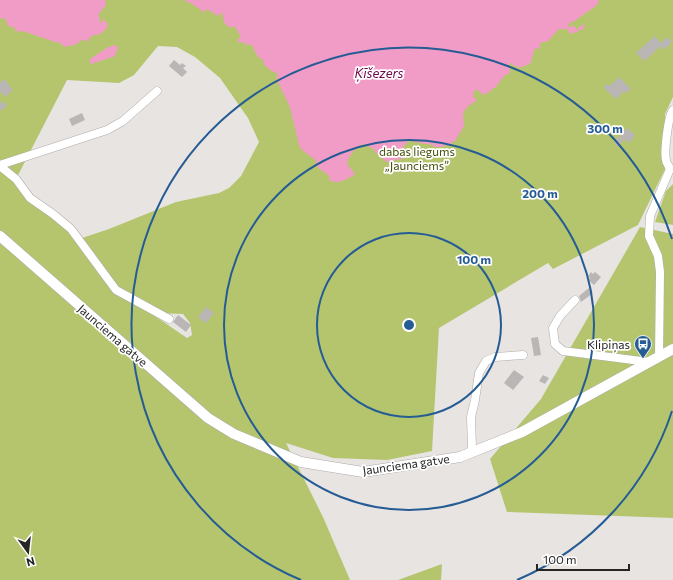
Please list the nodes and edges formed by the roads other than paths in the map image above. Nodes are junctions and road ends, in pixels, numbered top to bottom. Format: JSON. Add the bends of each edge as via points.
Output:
{"nodes":[{"id":1,"x":157,"y":91,"type":"dead end"},
{"id":2,"x":673,"y":110,"type":"edge"},
{"id":3,"x":0,"y":165,"type":"edge"},
{"id":4,"x":0,"y":236,"type":"edge"},
{"id":5,"x":575,"y":300,"type":"dead end"},
{"id":6,"x":169,"y":319,"type":"dead end"},
{"id":7,"x":673,"y":349,"type":"edge"},
{"id":8,"x":523,"y":355,"type":"dead end"},
{"id":9,"x":659,"y":357,"type":"junction"},
{"id":10,"x":649,"y":362,"type":"junction"},
{"id":11,"x":470,"y":453,"type":"junction"}],
"edges":[{"from":1,"to":3,"type":"street","via":[[123,121],[107,130]]},
{"from":2,"to":9,"type":"street","via":[[668,121],[666,160],[670,169],[650,216],[649,236],[658,256],[660,272]]},
{"from":3,"to":6,"type":"street","via":[[16,179],[30,198],[71,228],[116,290]]},
{"from":4,"to":11,"type":"main road","name":"Jaunciema gatve","via":[[208,418],[234,434],[301,462],[363,472],[460,457]]},
{"from":5,"to":10,"type":"street","via":[[553,328],[555,344],[563,351]]},
{"from":7,"to":9,"type":"main road","name":"Jaunciema gatve"},
{"from":8,"to":11,"type":"street","via":[[486,360],[479,373],[471,417]]},
{"from":9,"to":10,"type":"main road","name":"Jaunciema gatve"},
{"from":10,"to":11,"type":"main road","name":"Jaunciema gatve","via":[[522,432]]}]}
